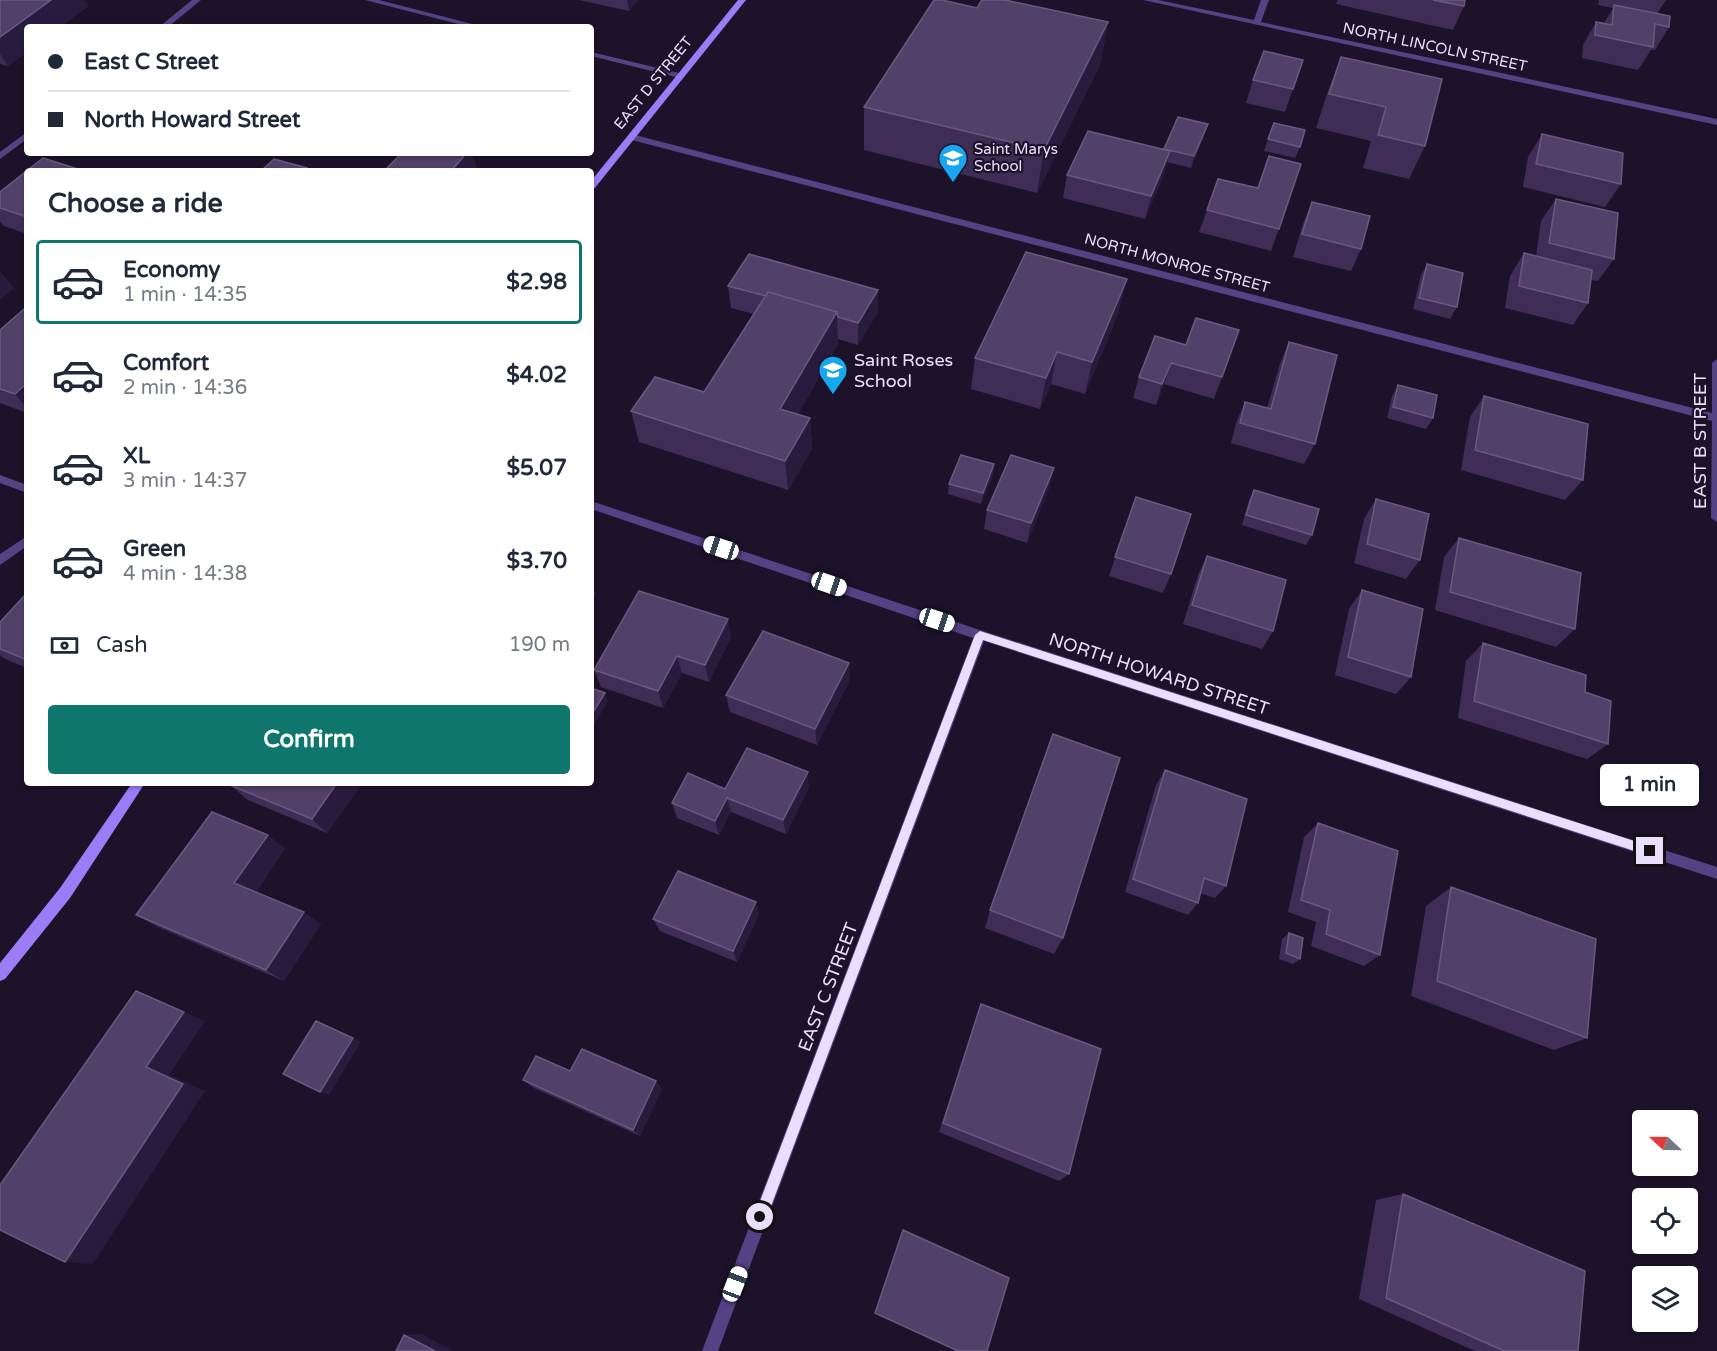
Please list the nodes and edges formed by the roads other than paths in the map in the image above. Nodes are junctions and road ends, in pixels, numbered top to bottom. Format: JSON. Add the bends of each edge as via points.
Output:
{"nodes":[{"id":1,"x":197,"y":0,"type":"edge"},
{"id":2,"x":369,"y":0,"type":"edge"},
{"id":3,"x":742,"y":0,"type":"edge"},
{"id":4,"x":1147,"y":0,"type":"edge"},
{"id":5,"x":1265,"y":0,"type":"edge"},
{"id":6,"x":1257,"y":23,"type":"junction"},
{"id":7,"x":167,"y":24,"type":"edge"},
{"id":8,"x":468,"y":24,"type":"edge"},
{"id":9,"x":594,"y":55,"type":"edge"},
{"id":10,"x":680,"y":76,"type":"junction"},
{"id":11,"x":1717,"y":122,"type":"edge"},
{"id":12,"x":24,"y":137,"type":"edge"},
{"id":13,"x":631,"y":137,"type":"junction"},
{"id":14,"x":0,"y":156,"type":"edge"},
{"id":15,"x":594,"y":183,"type":"edge"},
{"id":16,"x":1717,"y":363,"type":"edge"},
{"id":17,"x":1716,"y":418,"type":"edge"},
{"id":18,"x":0,"y":479,"type":"edge"},
{"id":19,"x":1717,"y":483,"type":"edge"},
{"id":20,"x":24,"y":488,"type":"edge"},
{"id":21,"x":594,"y":505,"type":"edge"},
{"id":22,"x":1717,"y":518,"type":"edge"},
{"id":23,"x":24,"y":542,"type":"edge"},
{"id":24,"x":0,"y":560,"type":"edge"},
{"id":25,"x":980,"y":635,"type":"junction"},
{"id":26,"x":137,"y":786,"type":"edge"},
{"id":27,"x":1717,"y":873,"type":"edge"},
{"id":28,"x":0,"y":974,"type":"edge"},
{"id":29,"x":710,"y":1351,"type":"edge"}],
"edges":[{"from":1,"to":7,"type":"street"},
{"from":2,"to":8,"type":"street"},
{"from":3,"to":10,"type":"street","name":"EAST D STREET"},
{"from":4,"to":6,"type":"street","name":"NORTH LINCOLN STREET"},
{"from":5,"to":6,"type":"street"},
{"from":6,"to":11,"type":"street","name":"NORTH LINCOLN STREET"},
{"from":9,"to":10,"type":"street"},
{"from":10,"to":13,"type":"street","name":"EAST D STREET"},
{"from":12,"to":14,"type":"street"},
{"from":13,"to":15,"type":"street","name":"EAST D STREET"},
{"from":13,"to":17,"type":"street","name":"NORTH MONROE STREET"},
{"from":16,"to":17,"type":"street","name":"EAST B STREET"},
{"from":17,"to":19,"type":"street","name":"EAST B STREET"},
{"from":18,"to":20,"type":"street"},
{"from":19,"to":22,"type":"street","name":"EAST B STREET"},
{"from":21,"to":25,"type":"street","name":"NORTH HOWARD STREET"},
{"from":23,"to":24,"type":"street"},
{"from":25,"to":27,"type":"street","name":"NORTH HOWARD STREET"},
{"from":25,"to":29,"type":"street","name":"EAST C STREET"},
{"from":26,"to":28,"type":"street","via":[[65,893]]}]}
